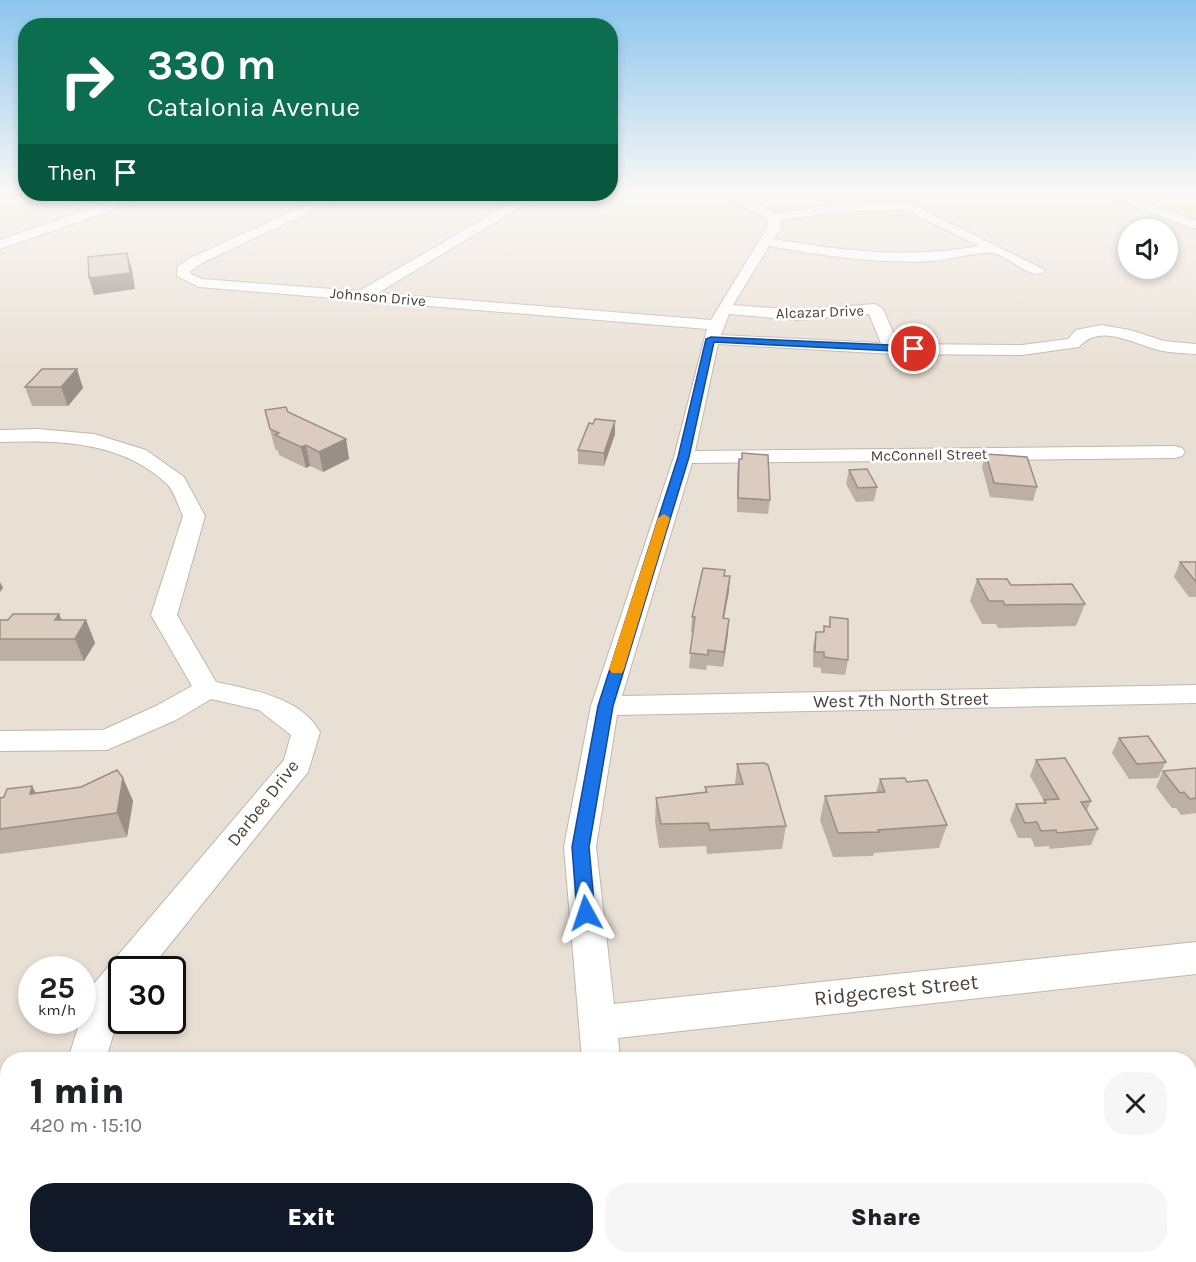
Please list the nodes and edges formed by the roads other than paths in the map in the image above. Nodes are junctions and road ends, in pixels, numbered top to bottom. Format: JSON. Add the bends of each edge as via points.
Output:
{"nodes":[{"id":1,"x":212,"y":253,"type":"edge"},
{"id":2,"x":436,"y":253,"type":"edge"},
{"id":3,"x":757,"y":253,"type":"edge"},
{"id":4,"x":831,"y":253,"type":"edge"},
{"id":5,"x":945,"y":253,"type":"edge"},
{"id":6,"x":1001,"y":253,"type":"edge"},
{"id":7,"x":1038,"y":270,"type":"dead end"},
{"id":8,"x":364,"y":295,"type":"junction"},
{"id":9,"x":717,"y":324,"type":"junction"},
{"id":10,"x":892,"y":349,"type":"junction"},
{"id":11,"x":1196,"y":349,"type":"edge"},
{"id":12,"x":0,"y":436,"type":"edge"},
{"id":13,"x":1175,"y":452,"type":"dead end"},
{"id":14,"x":684,"y":457,"type":"junction"},
{"id":15,"x":207,"y":689,"type":"junction"},
{"id":16,"x":1196,"y":694,"type":"edge"},
{"id":17,"x":605,"y":706,"type":"junction"},
{"id":18,"x":0,"y":741,"type":"edge"},
{"id":19,"x":139,"y":956,"type":"edge"},
{"id":20,"x":1196,"y":958,"type":"edge"},
{"id":21,"x":108,"y":994,"type":"edge"},
{"id":22,"x":596,"y":1023,"type":"junction"},
{"id":23,"x":89,"y":1052,"type":"edge"},
{"id":24,"x":600,"y":1052,"type":"edge"}],
"edges":[{"from":1,"to":8,"type":"street","name":"Johnson Drive","via":[[183,269],[184,276],[199,283]]},
{"from":2,"to":8,"type":"street"},
{"from":3,"to":9,"type":"street"},
{"from":4,"to":5,"type":"street","via":[[888,259]]},
{"from":6,"to":7,"type":"street"},
{"from":8,"to":9,"type":"street","name":"Johnson Drive"},
{"from":9,"to":10,"type":"street"},
{"from":9,"to":10,"type":"street","name":"Alcazar Drive","via":[[874,309]]},
{"from":9,"to":14,"type":"street"},
{"from":10,"to":11,"type":"street","via":[[1058,347],[1073,343],[1082,333],[1101,330],[1124,333],[1161,346]]},
{"from":12,"to":15,"type":"street","via":[[94,440],[139,454],[177,482],[194,516],[164,615]]},
{"from":13,"to":14,"type":"street","name":"McConnell Street"},
{"from":14,"to":17,"type":"street"},
{"from":15,"to":18,"type":"street","via":[[107,740]]},
{"from":15,"to":19,"type":"street","name":"Darbee Drive","via":[[268,703],[306,732],[298,764]]},
{"from":16,"to":17,"type":"street","name":"West 7th North Street"},
{"from":17,"to":22,"type":"street","via":[[580,847]]},
{"from":20,"to":22,"type":"street","name":"Ridgecrest Street"},
{"from":21,"to":23,"type":"street"},
{"from":22,"to":24,"type":"street"}]}
